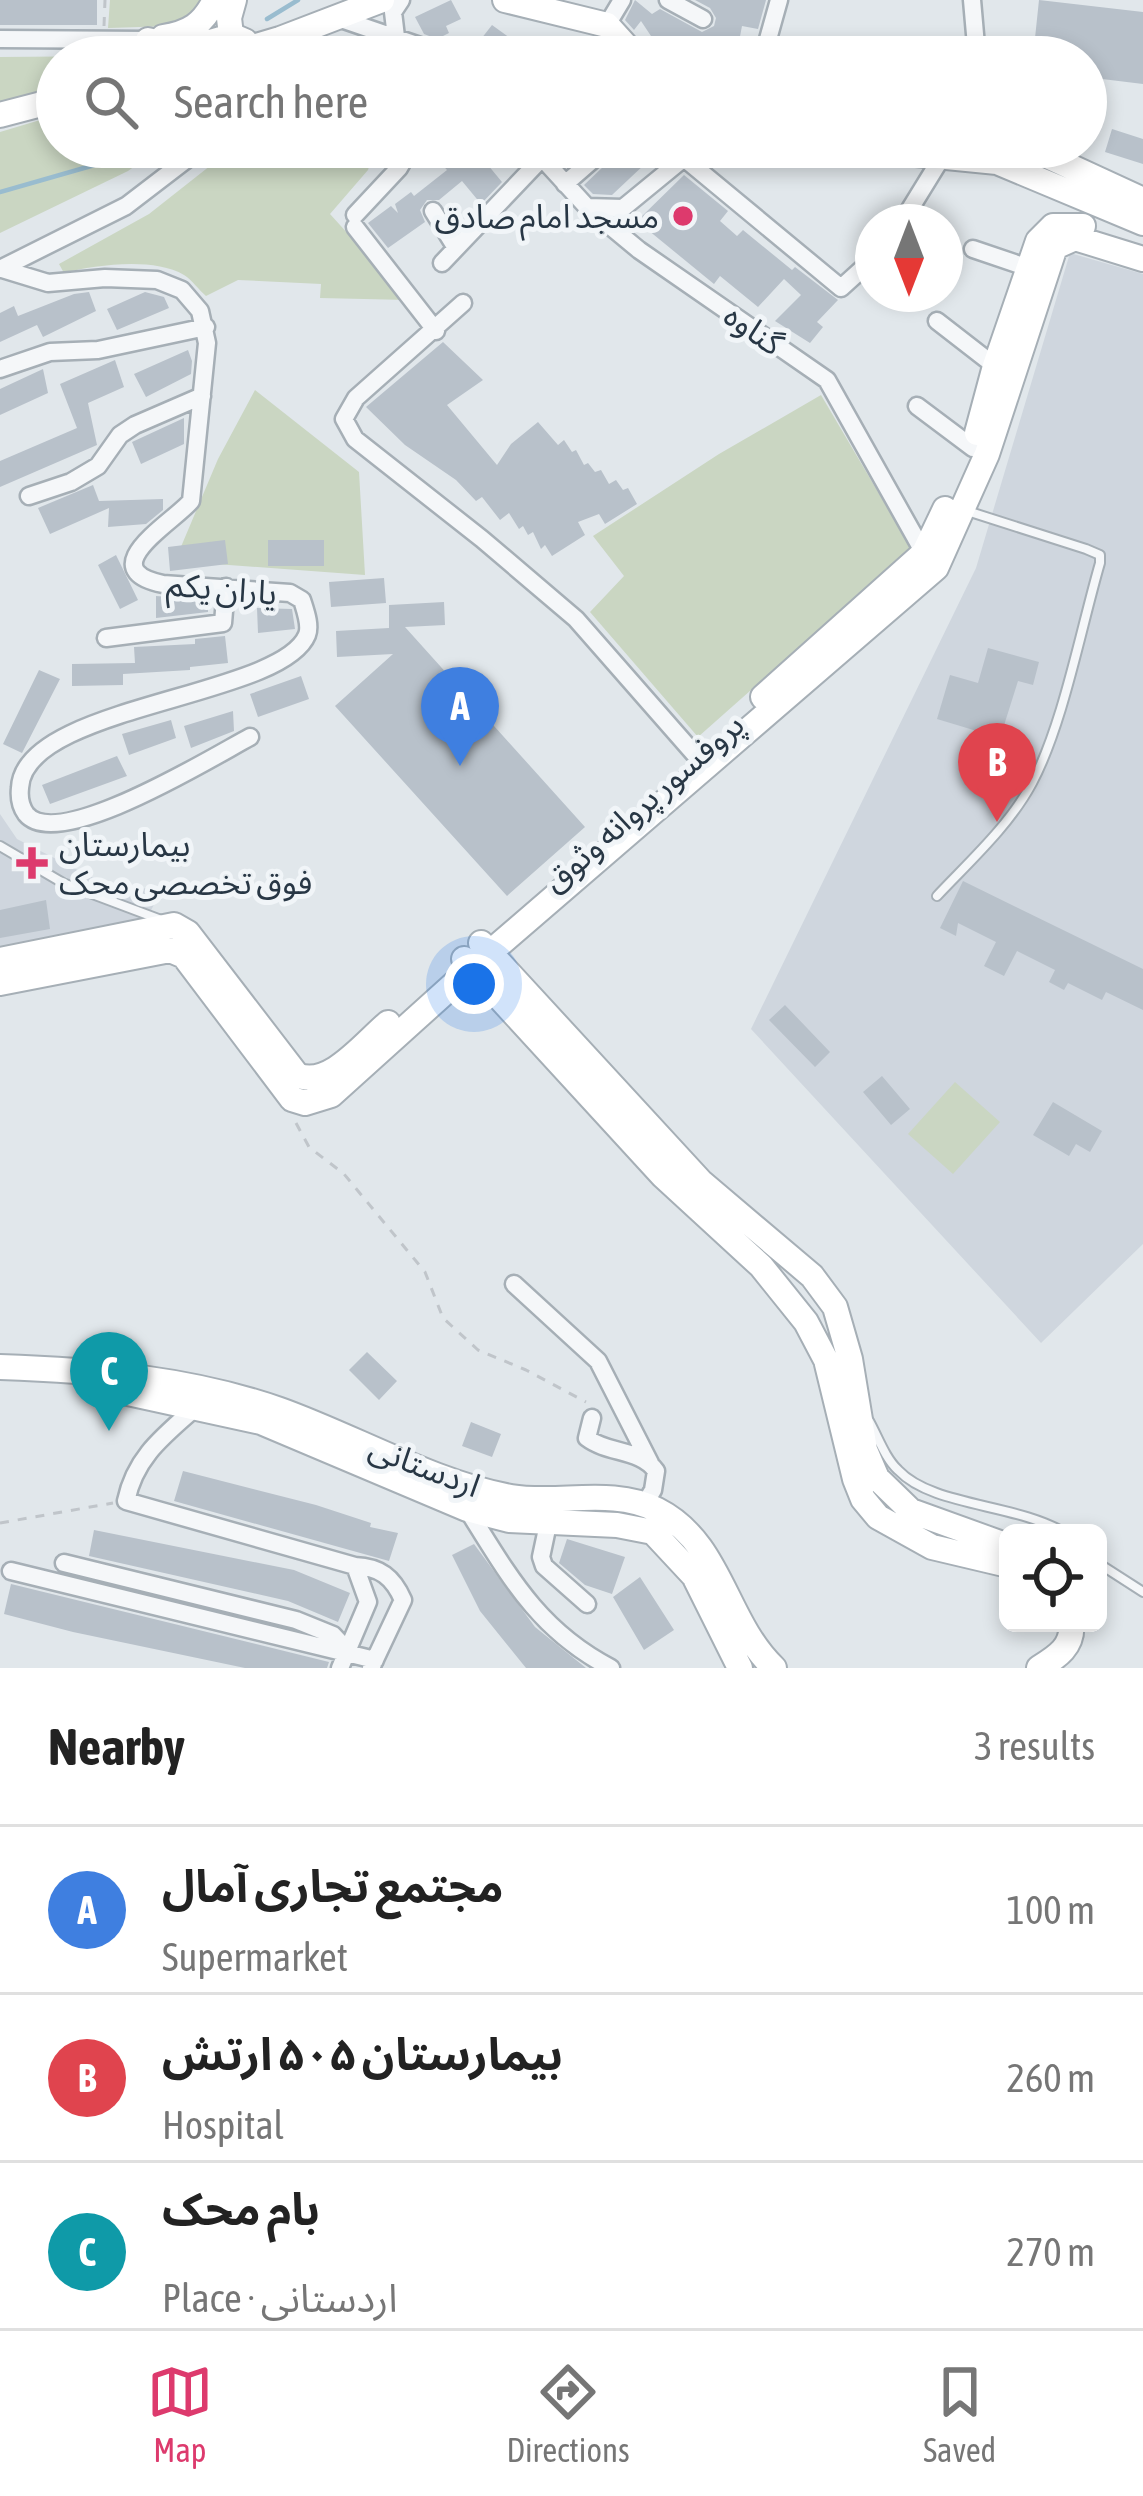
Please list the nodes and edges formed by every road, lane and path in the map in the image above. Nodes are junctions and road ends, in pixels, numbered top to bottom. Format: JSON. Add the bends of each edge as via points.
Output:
{"nodes":[{"id":1,"x":105,"y":0,"type":"edge"},
{"id":2,"x":215,"y":0,"type":"edge"},
{"id":3,"x":234,"y":0,"type":"edge"},
{"id":4,"x":382,"y":0,"type":"edge"},
{"id":5,"x":400,"y":0,"type":"edge"},
{"id":6,"x":505,"y":0,"type":"edge"},
{"id":7,"x":622,"y":0,"type":"edge"},
{"id":8,"x":668,"y":0,"type":"edge"},
{"id":9,"x":779,"y":0,"type":"edge"},
{"id":10,"x":972,"y":0,"type":"edge"},
{"id":11,"x":338,"y":18,"type":"junction"},
{"id":12,"x":703,"y":19,"type":"dead end"},
{"id":13,"x":607,"y":25,"type":"junction"},
{"id":14,"x":103,"y":36,"type":"edge"},
{"id":15,"x":178,"y":36,"type":"edge"},
{"id":16,"x":227,"y":36,"type":"edge"},
{"id":17,"x":295,"y":36,"type":"edge"},
{"id":18,"x":393,"y":36,"type":"edge"},
{"id":19,"x":396,"y":36,"type":"edge"},
{"id":20,"x":617,"y":36,"type":"edge"},
{"id":21,"x":769,"y":36,"type":"edge"},
{"id":22,"x":975,"y":36,"type":"edge"},
{"id":23,"x":0,"y":39,"type":"edge"},
{"id":24,"x":36,"y":39,"type":"edge"},
{"id":25,"x":36,"y":106,"type":"edge"},
{"id":26,"x":0,"y":115,"type":"edge"},
{"id":27,"x":175,"y":168,"type":"edge"},
{"id":28,"x":399,"y":168,"type":"edge"},
{"id":29,"x":524,"y":168,"type":"edge"},
{"id":30,"x":552,"y":168,"type":"edge"},
{"id":31,"x":584,"y":168,"type":"edge"},
{"id":32,"x":668,"y":168,"type":"edge"},
{"id":33,"x":704,"y":168,"type":"edge"},
{"id":34,"x":935,"y":168,"type":"edge"},
{"id":35,"x":1023,"y":168,"type":"edge"},
{"id":36,"x":1074,"y":168,"type":"edge"},
{"id":37,"x":566,"y":184,"type":"junction"},
{"id":38,"x":1143,"y":200,"type":"edge"},
{"id":39,"x":1095,"y":202,"type":"junction"},
{"id":40,"x":913,"y":204,"type":"edge"},
{"id":41,"x":586,"y":206,"type":"junction"},
{"id":42,"x":623,"y":208,"type":"junction"},
{"id":43,"x":433,"y":211,"type":"dead end"},
{"id":44,"x":1143,"y":223,"type":"edge"},
{"id":45,"x":1093,"y":228,"type":"junction"},
{"id":46,"x":1143,"y":242,"type":"edge"},
{"id":47,"x":631,"y":243,"type":"junction"},
{"id":48,"x":456,"y":248,"type":"junction"},
{"id":49,"x":973,"y":249,"type":"dead end"},
{"id":50,"x":1143,"y":259,"type":"edge"},
{"id":51,"x":442,"y":263,"type":"dead end"},
{"id":52,"x":1028,"y":268,"type":"junction"},
{"id":53,"x":1,"y":269,"type":"edge"},
{"id":54,"x":855,"y":275,"type":"edge"},
{"id":55,"x":463,"y":303,"type":"dead end"},
{"id":56,"x":937,"y":321,"type":"dead end"},
{"id":57,"x":206,"y":327,"type":"junction"},
{"id":58,"x":436,"y":331,"type":"junction"},
{"id":59,"x":0,"y":369,"type":"edge"},
{"id":60,"x":1004,"y":370,"type":"junction"},
{"id":61,"x":202,"y":397,"type":"junction"},
{"id":62,"x":917,"y":406,"type":"dead end"},
{"id":63,"x":980,"y":451,"type":"junction"},
{"id":64,"x":29,"y":496,"type":"dead end"},
{"id":65,"x":955,"y":507,"type":"junction"},
{"id":66,"x":929,"y":566,"type":"junction"},
{"id":67,"x":226,"y":587,"type":"junction"},
{"id":68,"x":106,"y":638,"type":"dead end"},
{"id":69,"x":250,"y":737,"type":"dead end"},
{"id":70,"x":702,"y":762,"type":"junction"},
{"id":71,"x":0,"y":846,"type":"edge"},
{"id":72,"x":937,"y":896,"type":"dead end"},
{"id":73,"x":171,"y":934,"type":"junction"},
{"id":74,"x":476,"y":956,"type":"junction"},
{"id":75,"x":0,"y":960,"type":"edge"},
{"id":76,"x":0,"y":982,"type":"edge"},
{"id":77,"x":298,"y":1101,"type":"junction"},
{"id":78,"x":812,"y":1276,"type":"junction"},
{"id":79,"x":514,"y":1284,"type":"dead end"},
{"id":80,"x":806,"y":1322,"type":"junction"},
{"id":81,"x":850,"y":1360,"type":"junction"},
{"id":82,"x":0,"y":1367,"type":"edge"},
{"id":83,"x":0,"y":1382,"type":"edge"},
{"id":84,"x":856,"y":1397,"type":"junction"},
{"id":85,"x":202,"y":1401,"type":"junction"},
{"id":86,"x":592,"y":1418,"type":"joint"},
{"id":87,"x":650,"y":1462,"type":"junction"},
{"id":88,"x":126,"y":1501,"type":"junction"},
{"id":89,"x":644,"y":1505,"type":"junction"},
{"id":90,"x":467,"y":1509,"type":"junction"},
{"id":91,"x":0,"y":1522,"type":"edge"},
{"id":92,"x":548,"y":1524,"type":"junction"},
{"id":93,"x":1049,"y":1524,"type":"edge"},
{"id":94,"x":999,"y":1543,"type":"edge"},
{"id":95,"x":64,"y":1563,"type":"dead end"},
{"id":96,"x":999,"y":1563,"type":"edge"},
{"id":97,"x":355,"y":1566,"type":"junction"},
{"id":98,"x":1107,"y":1569,"type":"edge"},
{"id":99,"x":11,"y":1571,"type":"dead end"},
{"id":100,"x":1143,"y":1592,"type":"edge"},
{"id":101,"x":587,"y":1604,"type":"dead end"},
{"id":102,"x":1072,"y":1632,"type":"edge"},
{"id":103,"x":1083,"y":1632,"type":"edge"},
{"id":104,"x":345,"y":1660,"type":"edge"},
{"id":105,"x":373,"y":1664,"type":"edge"},
{"id":106,"x":611,"y":1668,"type":"edge"},
{"id":107,"x":740,"y":1668,"type":"edge"},
{"id":108,"x":774,"y":1668,"type":"edge"},
{"id":109,"x":1039,"y":1668,"type":"edge"},
{"id":110,"x":1069,"y":1668,"type":"edge"}],
"edges":[{"from":1,"to":14,"type":"path"},
{"from":2,"to":15,"type":"main road","via":[[205,20]]},
{"from":3,"to":16,"type":"main road"},
{"from":4,"to":11,"type":"main road"},
{"from":5,"to":19,"type":"street"},
{"from":6,"to":13,"type":"main road"},
{"from":7,"to":13,"type":"street"},
{"from":8,"to":12,"type":"street"},
{"from":9,"to":21,"type":"street"},
{"from":10,"to":22,"type":"street"},
{"from":11,"to":17,"type":"main road"},
{"from":11,"to":18,"type":"street"},
{"from":13,"to":20,"type":"main road"},
{"from":23,"to":24,"type":"street"},
{"from":25,"to":26,"type":"main road"},
{"from":27,"to":53,"type":"street","via":[[125,206]]},
{"from":28,"to":58,"type":"street","via":[[355,221]]},
{"from":29,"to":48,"type":"street"},
{"from":30,"to":37,"type":"street","name":"گناوه"},
{"from":31,"to":37,"type":"street"},
{"from":32,"to":42,"type":"street"},
{"from":33,"to":54,"type":"street","via":[[841,288]]},
{"from":34,"to":40,"type":"street"},
{"from":35,"to":39,"type":"main road"},
{"from":36,"to":38,"type":"main road"},
{"from":37,"to":41,"type":"street","name":"گناوه"},
{"from":39,"to":44,"type":"main road"},
{"from":39,"to":45,"type":"main road","via":[[1106,215]]},
{"from":41,"to":42,"type":"street"},
{"from":41,"to":47,"type":"street","name":"گناوه"},
{"from":42,"to":47,"type":"street"},
{"from":43,"to":48,"type":"street"},
{"from":45,"to":46,"type":"main road","name":"پروفسور پروانه وثوق"},
{"from":45,"to":52,"type":"main road","name":"پروفسور پروانه وثوق","via":[[1065,223],[1044,232]]},
{"from":47,"to":66,"type":"street","name":"گناوه","via":[[827,380]]},
{"from":48,"to":51,"type":"street"},
{"from":49,"to":52,"type":"street"},
{"from":50,"to":60,"type":"main road","name":"پروفسور پروانه وثوق","via":[[1075,238],[1055,247]]},
{"from":52,"to":60,"type":"main road","name":"پروفسور پروانه وثوق"},
{"from":53,"to":57,"type":"street","via":[[48,283],[157,280],[182,290]]},
{"from":55,"to":58,"type":"street"},
{"from":56,"to":60,"type":"street"},
{"from":57,"to":59,"type":"street","via":[[50,352]]},
{"from":57,"to":61,"type":"street","name":"یاران یکم"},
{"from":58,"to":70,"type":"street","via":[[356,398],[344,418],[355,439],[576,620]]},
{"from":60,"to":63,"type":"main road","name":"پروفسور پروانه وثوق"},
{"from":61,"to":64,"type":"street","via":[[135,425],[98,466]]},
{"from":61,"to":67,"type":"street","name":"یاران یکم","via":[[191,500],[134,557],[146,580]]},
{"from":62,"to":63,"type":"street"},
{"from":63,"to":65,"type":"main road","name":"پروفسور پروانه وثوق"},
{"from":65,"to":66,"type":"main road","name":"پروفسور پروانه وثوق"},
{"from":65,"to":72,"type":"lane","via":[[1100,555],[1032,784]]},
{"from":66,"to":70,"type":"main road","name":"پروفسور پروانه وثوق"},
{"from":67,"to":68,"type":"street","via":[[223,623]]},
{"from":67,"to":69,"type":"street","name":"یاران یکم","via":[[290,593],[302,600],[308,634],[270,666],[52,742],[28,763],[21,804],[40,824],[62,824],[115,808]]},
{"from":70,"to":74,"type":"main road","name":"پروفسور پروانه وثوق"},
{"from":71,"to":73,"type":"lane","via":[[63,883],[154,915]]},
{"from":73,"to":74,"type":"main road","name":"پروفسور پروانه وثوق","via":[[188,934],[297,1075],[310,1081],[324,1078]]},
{"from":73,"to":75,"type":"main road"},
{"from":73,"to":76,"type":"main road"},
{"from":73,"to":77,"type":"main road"},
{"from":74,"to":77,"type":"main road","name":"پروفسور پروانه وثوق","via":[[331,1095]]},
{"from":74,"to":78,"type":"main road","via":[[700,1182]]},
{"from":74,"to":80,"type":"main road","via":[[662,1176],[761,1266]]},
{"from":77,"to":86,"type":"path","via":[[296,1126],[309,1147],[344,1174],[425,1272],[443,1318],[478,1350],[582,1399],[594,1408]]},
{"from":78,"to":80,"type":"main road","via":[[822,1304]]},
{"from":78,"to":81,"type":"main road","via":[[835,1306]]},
{"from":79,"to":87,"type":"street","via":[[598,1360]]},
{"from":80,"to":81,"type":"main road","via":[[841,1339]]},
{"from":80,"to":96,"type":"main road","via":[[826,1360],[863,1499],[878,1517],[932,1546]]},
{"from":81,"to":84,"type":"main road"},
{"from":82,"to":85,"type":"main road","name":"اردستانی","via":[[78,1369]]},
{"from":83,"to":85,"type":"main road","name":"اردستانی"},
{"from":84,"to":93,"type":"lane","via":[[895,1468],[916,1486]]},
{"from":84,"to":94,"type":"main road","via":[[865,1450],[894,1496],[910,1511]]},
{"from":85,"to":88,"type":"street","via":[[148,1450]]},
{"from":85,"to":89,"type":"main road","name":"اردستانی","via":[[276,1408],[514,1498]]},
{"from":85,"to":90,"type":"main road","name":"اردستانی"},
{"from":86,"to":87,"type":"street","via":[[587,1438]]},
{"from":87,"to":89,"type":"street","via":[[656,1481]]},
{"from":88,"to":91,"type":"path"},
{"from":88,"to":97,"type":"street"},
{"from":89,"to":108,"type":"main road","name":"اردستانی","via":[[700,1542],[752,1647]]},
{"from":90,"to":92,"type":"main road","name":"اردستانی"},
{"from":90,"to":106,"type":"street","via":[[535,1613]]},
{"from":92,"to":101,"type":"street","via":[[544,1566]]},
{"from":92,"to":107,"type":"main road","name":"اردستانی","via":[[653,1532],[694,1576]]},
{"from":95,"to":104,"type":"street","via":[[296,1620],[333,1635]]},
{"from":97,"to":104,"type":"street","via":[[368,1602]]},
{"from":97,"to":105,"type":"street","via":[[394,1581],[403,1600]]},
{"from":98,"to":100,"type":"lane"},
{"from":99,"to":104,"type":"street"},
{"from":102,"to":109,"type":"main road","via":[[1064,1652]]},
{"from":103,"to":110,"type":"main road"},
{"from":104,"to":105,"type":"street"}]}
